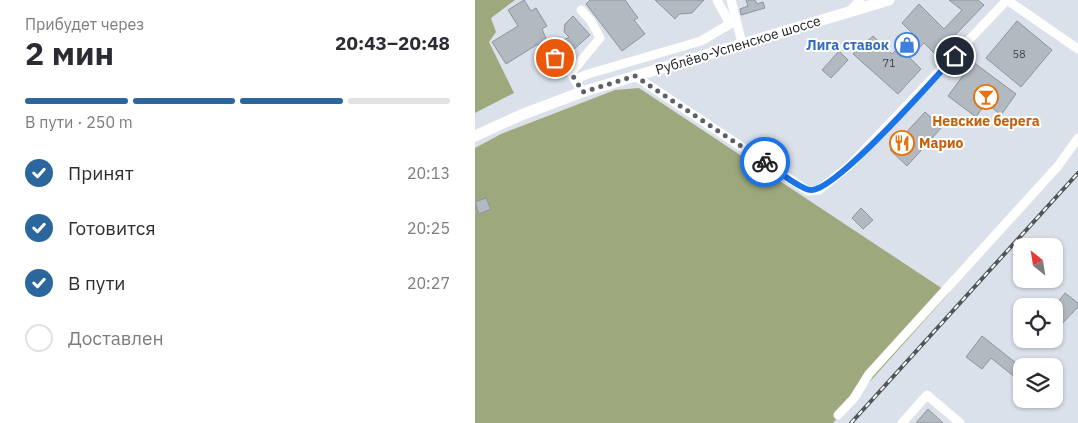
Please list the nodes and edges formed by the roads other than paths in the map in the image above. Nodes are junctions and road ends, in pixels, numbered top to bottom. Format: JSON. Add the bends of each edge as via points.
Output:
{"nodes":[{"id":1,"x":717,"y":0,"type":"edge"},
{"id":2,"x":731,"y":0,"type":"edge"},
{"id":3,"x":860,"y":0,"type":"edge"},
{"id":4,"x":889,"y":0,"type":"edge"},
{"id":5,"x":1007,"y":0,"type":"edge"},
{"id":6,"x":581,"y":10,"type":"dead end"},
{"id":7,"x":849,"y":12,"type":"junction"},
{"id":8,"x":733,"y":23,"type":"junction"},
{"id":9,"x":742,"y":43,"type":"junction"},
{"id":10,"x":1078,"y":49,"type":"edge"},
{"id":11,"x":555,"y":58,"type":"dead end"},
{"id":12,"x":574,"y":76,"type":"junction"},
{"id":13,"x":635,"y":76,"type":"junction"},
{"id":14,"x":583,"y":92,"type":"junction"},
{"id":15,"x":475,"y":136,"type":"edge"},
{"id":16,"x":1078,"y":138,"type":"edge"},
{"id":17,"x":838,"y":415,"type":"dead end"},
{"id":18,"x":902,"y":423,"type":"edge"},
{"id":19,"x":961,"y":423,"type":"edge"}],
"edges":[{"from":1,"to":8,"type":"street"},
{"from":2,"to":8,"type":"street"},
{"from":3,"to":7,"type":"street"},
{"from":4,"to":7,"type":"main road","name":"Рублёво-Успенское шоссе"},
{"from":5,"to":10,"type":"street"},
{"from":5,"to":13,"type":"street","via":[[849,166],[819,190],[808,191]]},
{"from":6,"to":12,"type":"street","via":[[600,38]]},
{"from":7,"to":9,"type":"main road","name":"Рублёво-Успенское шоссе"},
{"from":8,"to":9,"type":"street"},
{"from":8,"to":12,"type":"street","via":[[701,40]]},
{"from":9,"to":13,"type":"main road","name":"Рублёво-Успенское шоссе"},
{"from":11,"to":12,"type":"street"},
{"from":12,"to":14,"type":"street"},
{"from":13,"to":14,"type":"main road","name":"Рублёво-Успенское шоссе"},
{"from":14,"to":15,"type":"main road","name":"Рублёво-Успенское шоссе"},
{"from":16,"to":17,"type":"street","via":[[1058,166],[869,374],[854,398]]},
{"from":18,"to":19,"type":"street","via":[[927,395]]}]}
